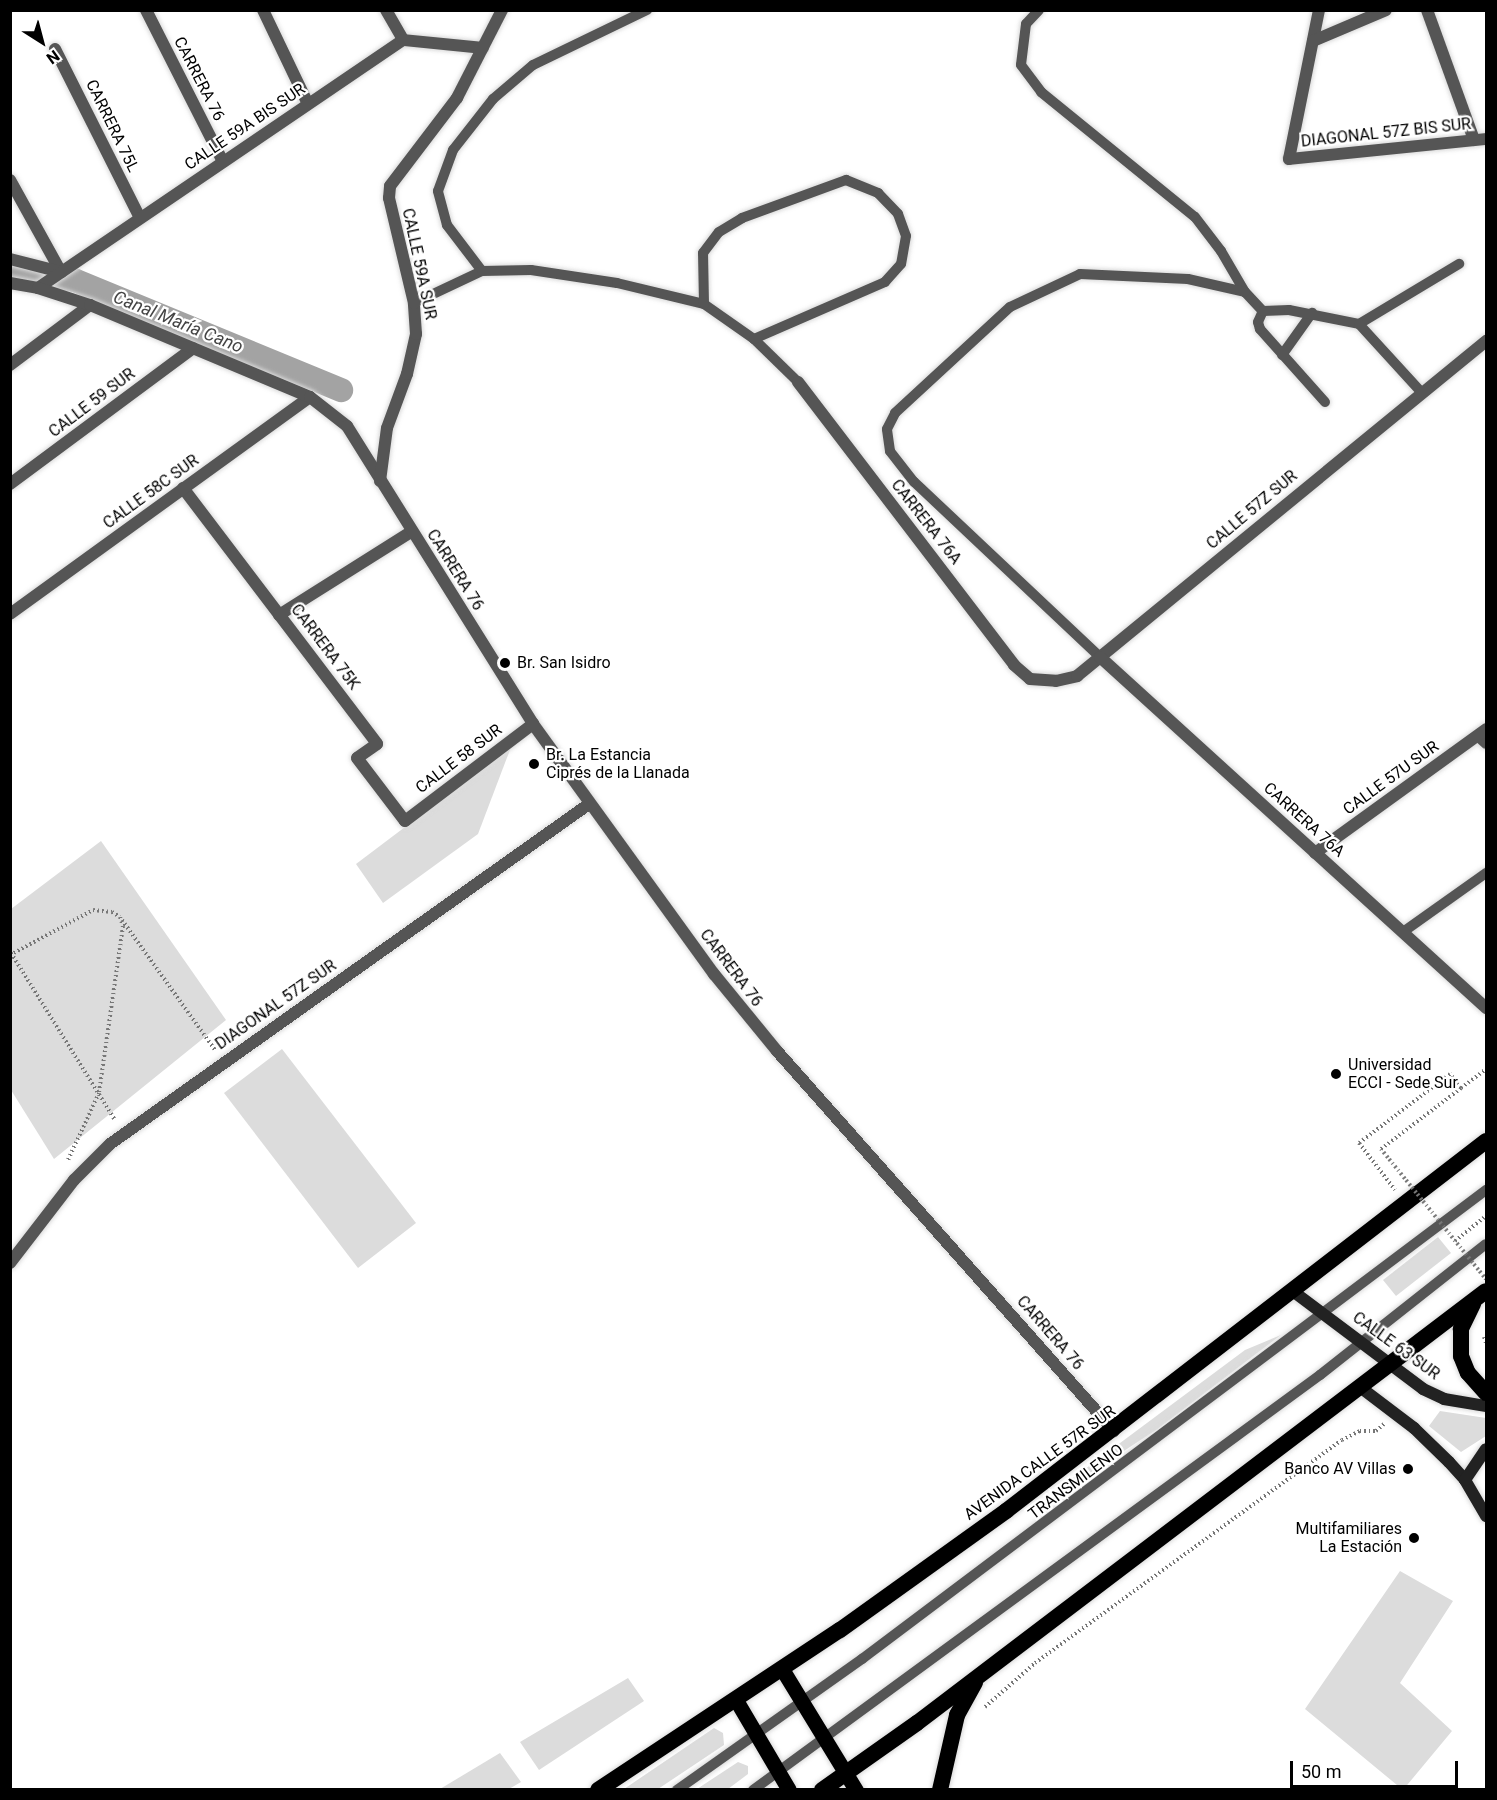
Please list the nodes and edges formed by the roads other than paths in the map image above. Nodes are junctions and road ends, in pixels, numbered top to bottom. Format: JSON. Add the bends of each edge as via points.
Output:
{"nodes":[{"id":1,"x":146,"y":10,"type":"edge"},
{"id":2,"x":263,"y":10,"type":"edge"},
{"id":3,"x":386,"y":10,"type":"edge"},
{"id":4,"x":502,"y":10,"type":"edge"},
{"id":5,"x":647,"y":10,"type":"edge"},
{"id":6,"x":1039,"y":10,"type":"edge"},
{"id":7,"x":1319,"y":10,"type":"edge"},
{"id":8,"x":1386,"y":10,"type":"edge"},
{"id":9,"x":1427,"y":10,"type":"edge"},
{"id":10,"x":403,"y":40,"type":"junction"},
{"id":11,"x":1313,"y":41,"type":"junction"},
{"id":12,"x":483,"y":48,"type":"junction"},
{"id":13,"x":56,"y":49,"type":"dead end"},
{"id":14,"x":308,"y":105,"type":"junction"},
{"id":15,"x":1480,"y":139,"type":"edge"},
{"id":16,"x":223,"y":162,"type":"junction"},
{"id":17,"x":10,"y":180,"type":"edge"},
{"id":18,"x":140,"y":218,"type":"junction"},
{"id":19,"x":10,"y":259,"type":"edge"},
{"id":20,"x":1460,"y":264,"type":"dead end"},
{"id":21,"x":61,"y":272,"type":"junction"},
{"id":22,"x":482,"y":272,"type":"junction"},
{"id":23,"x":10,"y":283,"type":"edge"},
{"id":24,"x":38,"y":288,"type":"junction"},
{"id":25,"x":1245,"y":292,"type":"junction"},
{"id":26,"x":414,"y":303,"type":"junction"},
{"id":27,"x":704,"y":304,"type":"junction"},
{"id":28,"x":90,"y":305,"type":"junction"},
{"id":29,"x":1263,"y":312,"type":"junction"},
{"id":30,"x":1312,"y":313,"type":"junction"},
{"id":31,"x":1359,"y":324,"type":"junction"},
{"id":32,"x":754,"y":339,"type":"junction"},
{"id":33,"x":1486,"y":341,"type":"edge"},
{"id":34,"x":193,"y":348,"type":"junction"},
{"id":35,"x":1282,"y":355,"type":"junction"},
{"id":36,"x":10,"y":365,"type":"edge"},
{"id":37,"x":798,"y":382,"type":"joint"},
{"id":38,"x":1421,"y":392,"type":"junction"},
{"id":39,"x":310,"y":397,"type":"junction"},
{"id":40,"x":1325,"y":402,"type":"dead end"},
{"id":41,"x":380,"y":481,"type":"junction"},
{"id":42,"x":10,"y":484,"type":"edge"},
{"id":43,"x":183,"y":489,"type":"junction"},
{"id":44,"x":411,"y":532,"type":"junction"},
{"id":45,"x":10,"y":614,"type":"edge"},
{"id":46,"x":279,"y":615,"type":"junction"},
{"id":47,"x":1100,"y":657,"type":"junction"},
{"id":48,"x":1030,"y":680,"type":"joint"},
{"id":49,"x":533,"y":724,"type":"junction"},
{"id":50,"x":1483,"y":736,"type":"edge"},
{"id":51,"x":589,"y":804,"type":"junction"},
{"id":52,"x":405,"y":821,"type":"joint"},
{"id":53,"x":1315,"y":853,"type":"junction"},
{"id":54,"x":1486,"y":873,"type":"edge"},
{"id":55,"x":1403,"y":932,"type":"junction"},
{"id":56,"x":1486,"y":1008,"type":"edge"},
{"id":57,"x":1486,"y":1142,"type":"edge"},
{"id":58,"x":1486,"y":1190,"type":"edge"},
{"id":59,"x":1486,"y":1244,"type":"edge"},
{"id":60,"x":10,"y":1263,"type":"edge"},
{"id":61,"x":1485,"y":1288,"type":"edge"},
{"id":62,"x":1294,"y":1292,"type":"junction"},
{"id":63,"x":1325,"y":1314,"type":"junction"},
{"id":64,"x":1361,"y":1342,"type":"junction"},
{"id":65,"x":1391,"y":1364,"type":"junction"},
{"id":66,"x":1360,"y":1387,"type":"junction"},
{"id":67,"x":1486,"y":1393,"type":"edge"},
{"id":68,"x":1486,"y":1406,"type":"edge"},
{"id":69,"x":1114,"y":1431,"type":"junction"},
{"id":70,"x":1486,"y":1449,"type":"edge"},
{"id":71,"x":1465,"y":1480,"type":"junction"},
{"id":72,"x":1485,"y":1511,"type":"edge"},
{"id":73,"x":782,"y":1669,"type":"junction"},
{"id":74,"x":979,"y":1676,"type":"junction"},
{"id":75,"x":736,"y":1700,"type":"junction"},
{"id":76,"x":802,"y":1702,"type":"junction"},
{"id":77,"x":757,"y":1735,"type":"junction"},
{"id":78,"x":825,"y":1739,"type":"junction"},
{"id":79,"x":779,"y":1773,"type":"junction"},
{"id":80,"x":846,"y":1773,"type":"junction"},
{"id":81,"x":598,"y":1790,"type":"edge"},
{"id":82,"x":676,"y":1790,"type":"edge"},
{"id":83,"x":753,"y":1790,"type":"edge"},
{"id":84,"x":789,"y":1790,"type":"edge"},
{"id":85,"x":822,"y":1790,"type":"edge"},
{"id":86,"x":856,"y":1790,"type":"edge"},
{"id":87,"x":940,"y":1790,"type":"edge"}],
"edges":[{"from":1,"to":16,"type":"street","name":"CARRERA 76"},
{"from":2,"to":14,"type":"street"},
{"from":3,"to":10,"type":"street"},
{"from":4,"to":12,"type":"street","name":"CALLE 59A SUR"},
{"from":5,"to":22,"type":"lane","via":[[533,65],[493,99],[453,150],[438,191],[447,225]]},
{"from":6,"to":25,"type":"lane","via":[[1026,24],[1021,65],[1041,92],[1195,217]]},
{"from":7,"to":11,"type":"street"},
{"from":8,"to":11,"type":"street"},
{"from":9,"to":15,"type":"street"},
{"from":10,"to":12,"type":"street"},
{"from":10,"to":14,"type":"street","name":"CALLE 59A BIS SUR"},
{"from":11,"to":15,"type":"street","name":"DIAGONAL 57Z BIS SUR","via":[[1289,159]]},
{"from":12,"to":26,"type":"street","name":"CALLE 59A SUR","via":[[457,98],[390,186],[392,214]]},
{"from":13,"to":18,"type":"street","name":"CARRERA 75L"},
{"from":14,"to":16,"type":"street","name":"CALLE 59A BIS SUR"},
{"from":16,"to":18,"type":"street","name":"CALLE 59A BIS SUR"},
{"from":17,"to":21,"type":"street"},
{"from":18,"to":21,"type":"street","name":"CALLE 59A BIS SUR"},
{"from":19,"to":21,"type":"street"},
{"from":20,"to":31,"type":"lane"},
{"from":21,"to":24,"type":"street","name":"CALLE 59A BIS SUR"},
{"from":22,"to":26,"type":"lane"},
{"from":22,"to":27,"type":"lane","via":[[531,270],[617,283]]},
{"from":23,"to":24,"type":"street","name":"CARRERA 76"},
{"from":24,"to":28,"type":"street","name":"CARRERA 76"},
{"from":25,"to":29,"type":"lane"},
{"from":25,"to":47,"type":"lane","via":[[1188,279],[1080,274],[1010,307],[895,413],[887,429],[890,451],[914,482]]},
{"from":26,"to":41,"type":"street","name":"CALLE 59A SUR","via":[[415,343],[387,428]]},
{"from":27,"to":32,"type":"lane"},
{"from":27,"to":32,"type":"lane","via":[[703,253],[719,232],[742,218],[846,180],[878,193],[898,214],[906,236],[901,264],[885,282]]},
{"from":28,"to":34,"type":"street","name":"CARRERA 76"},
{"from":28,"to":36,"type":"street"},
{"from":29,"to":30,"type":"lane","via":[[1278,309]]},
{"from":29,"to":35,"type":"lane","via":[[1258,322],[1260,329]]},
{"from":30,"to":31,"type":"lane"},
{"from":30,"to":35,"type":"lane"},
{"from":31,"to":38,"type":"lane"},
{"from":32,"to":37,"type":"lane"},
{"from":33,"to":38,"type":"street","name":"CALLE 57Z SUR"},
{"from":34,"to":39,"type":"street","name":"CARRERA 76"},
{"from":34,"to":42,"type":"street","name":"CALLE 59 SUR"},
{"from":35,"to":40,"type":"lane"},
{"from":37,"to":48,"type":"street","name":"CARRERA 76A","via":[[1014,665]]},
{"from":38,"to":47,"type":"street","name":"CALLE 57Z SUR"},
{"from":39,"to":41,"type":"street","name":"CARRERA 76","via":[[346,426]]},
{"from":39,"to":43,"type":"street","name":"CALLE 58C SUR"},
{"from":41,"to":44,"type":"street","name":"CARRERA 76"},
{"from":43,"to":45,"type":"street","name":"CALLE 58C SUR"},
{"from":43,"to":46,"type":"street","name":"CARRERA 75K"},
{"from":44,"to":46,"type":"street"},
{"from":44,"to":49,"type":"street","name":"CARRERA 76"},
{"from":46,"to":52,"type":"street","name":"CARRERA 75K","via":[[377,744],[357,758]]},
{"from":47,"to":48,"type":"street","name":"CALLE 57Z SUR","via":[[1077,676],[1056,681]]},
{"from":47,"to":53,"type":"street","name":"CARRERA 76A"},
{"from":49,"to":51,"type":"street","name":"CARRERA 76"},
{"from":49,"to":52,"type":"street","name":"CALLE 58 SUR"},
{"from":50,"to":53,"type":"street","name":"CALLE 57U SUR"},
{"from":51,"to":60,"type":"street","name":"DIAGONAL 57Z SUR","via":[[110,1144],[74,1180]]},
{"from":51,"to":69,"type":"street","name":"CARRERA 76","via":[[760,1032]]},
{"from":53,"to":55,"type":"street","name":"CARRERA 76A"},
{"from":54,"to":55,"type":"lane"},
{"from":55,"to":56,"type":"street","name":"CARRERA 76A"},
{"from":57,"to":62,"type":"highway","name":"AVENIDA CALLE 57R SUR"},
{"from":58,"to":63,"type":"lane","name":"TRANSMILENIO"},
{"from":59,"to":64,"type":"lane"},
{"from":61,"to":65,"type":"highway"},
{"from":61,"to":67,"type":"highway","via":[[1466,1316],[1460,1342],[1468,1373]]},
{"from":62,"to":63,"type":"main road","name":"CALLE 63 SUR"},
{"from":62,"to":69,"type":"highway","name":"AVENIDA CALLE 57R SUR"},
{"from":63,"to":64,"type":"main road","name":"CALLE 63 SUR"},
{"from":63,"to":76,"type":"lane","name":"TRANSMILENIO"},
{"from":64,"to":65,"type":"main road","name":"CALLE 63 SUR"},
{"from":64,"to":78,"type":"lane"},
{"from":65,"to":66,"type":"highway"},
{"from":65,"to":68,"type":"main road","name":"CALLE 63 SUR","via":[[1406,1378],[1444,1399]]},
{"from":66,"to":71,"type":"main road","via":[[1414,1428]]},
{"from":66,"to":74,"type":"highway"},
{"from":69,"to":73,"type":"highway","name":"AVENIDA CALLE 57R SUR"},
{"from":70,"to":71,"type":"main road"},
{"from":71,"to":72,"type":"main road"},
{"from":73,"to":75,"type":"highway","name":"AVENIDA CALLE 57R SUR"},
{"from":73,"to":76,"type":"main road"},
{"from":74,"to":80,"type":"highway"},
{"from":74,"to":87,"type":"highway","via":[[957,1715]]},
{"from":75,"to":77,"type":"main road"},
{"from":75,"to":81,"type":"highway","name":"AVENIDA CALLE 57R SUR"},
{"from":76,"to":77,"type":"lane","name":"TRANSMILENIO"},
{"from":76,"to":78,"type":"main road"},
{"from":77,"to":79,"type":"main road"},
{"from":77,"to":82,"type":"lane","name":"TRANSMILENIO"},
{"from":78,"to":79,"type":"lane"},
{"from":78,"to":80,"type":"main road"},
{"from":79,"to":83,"type":"lane"},
{"from":79,"to":84,"type":"main road"},
{"from":80,"to":85,"type":"highway"},
{"from":80,"to":86,"type":"main road"}]}
